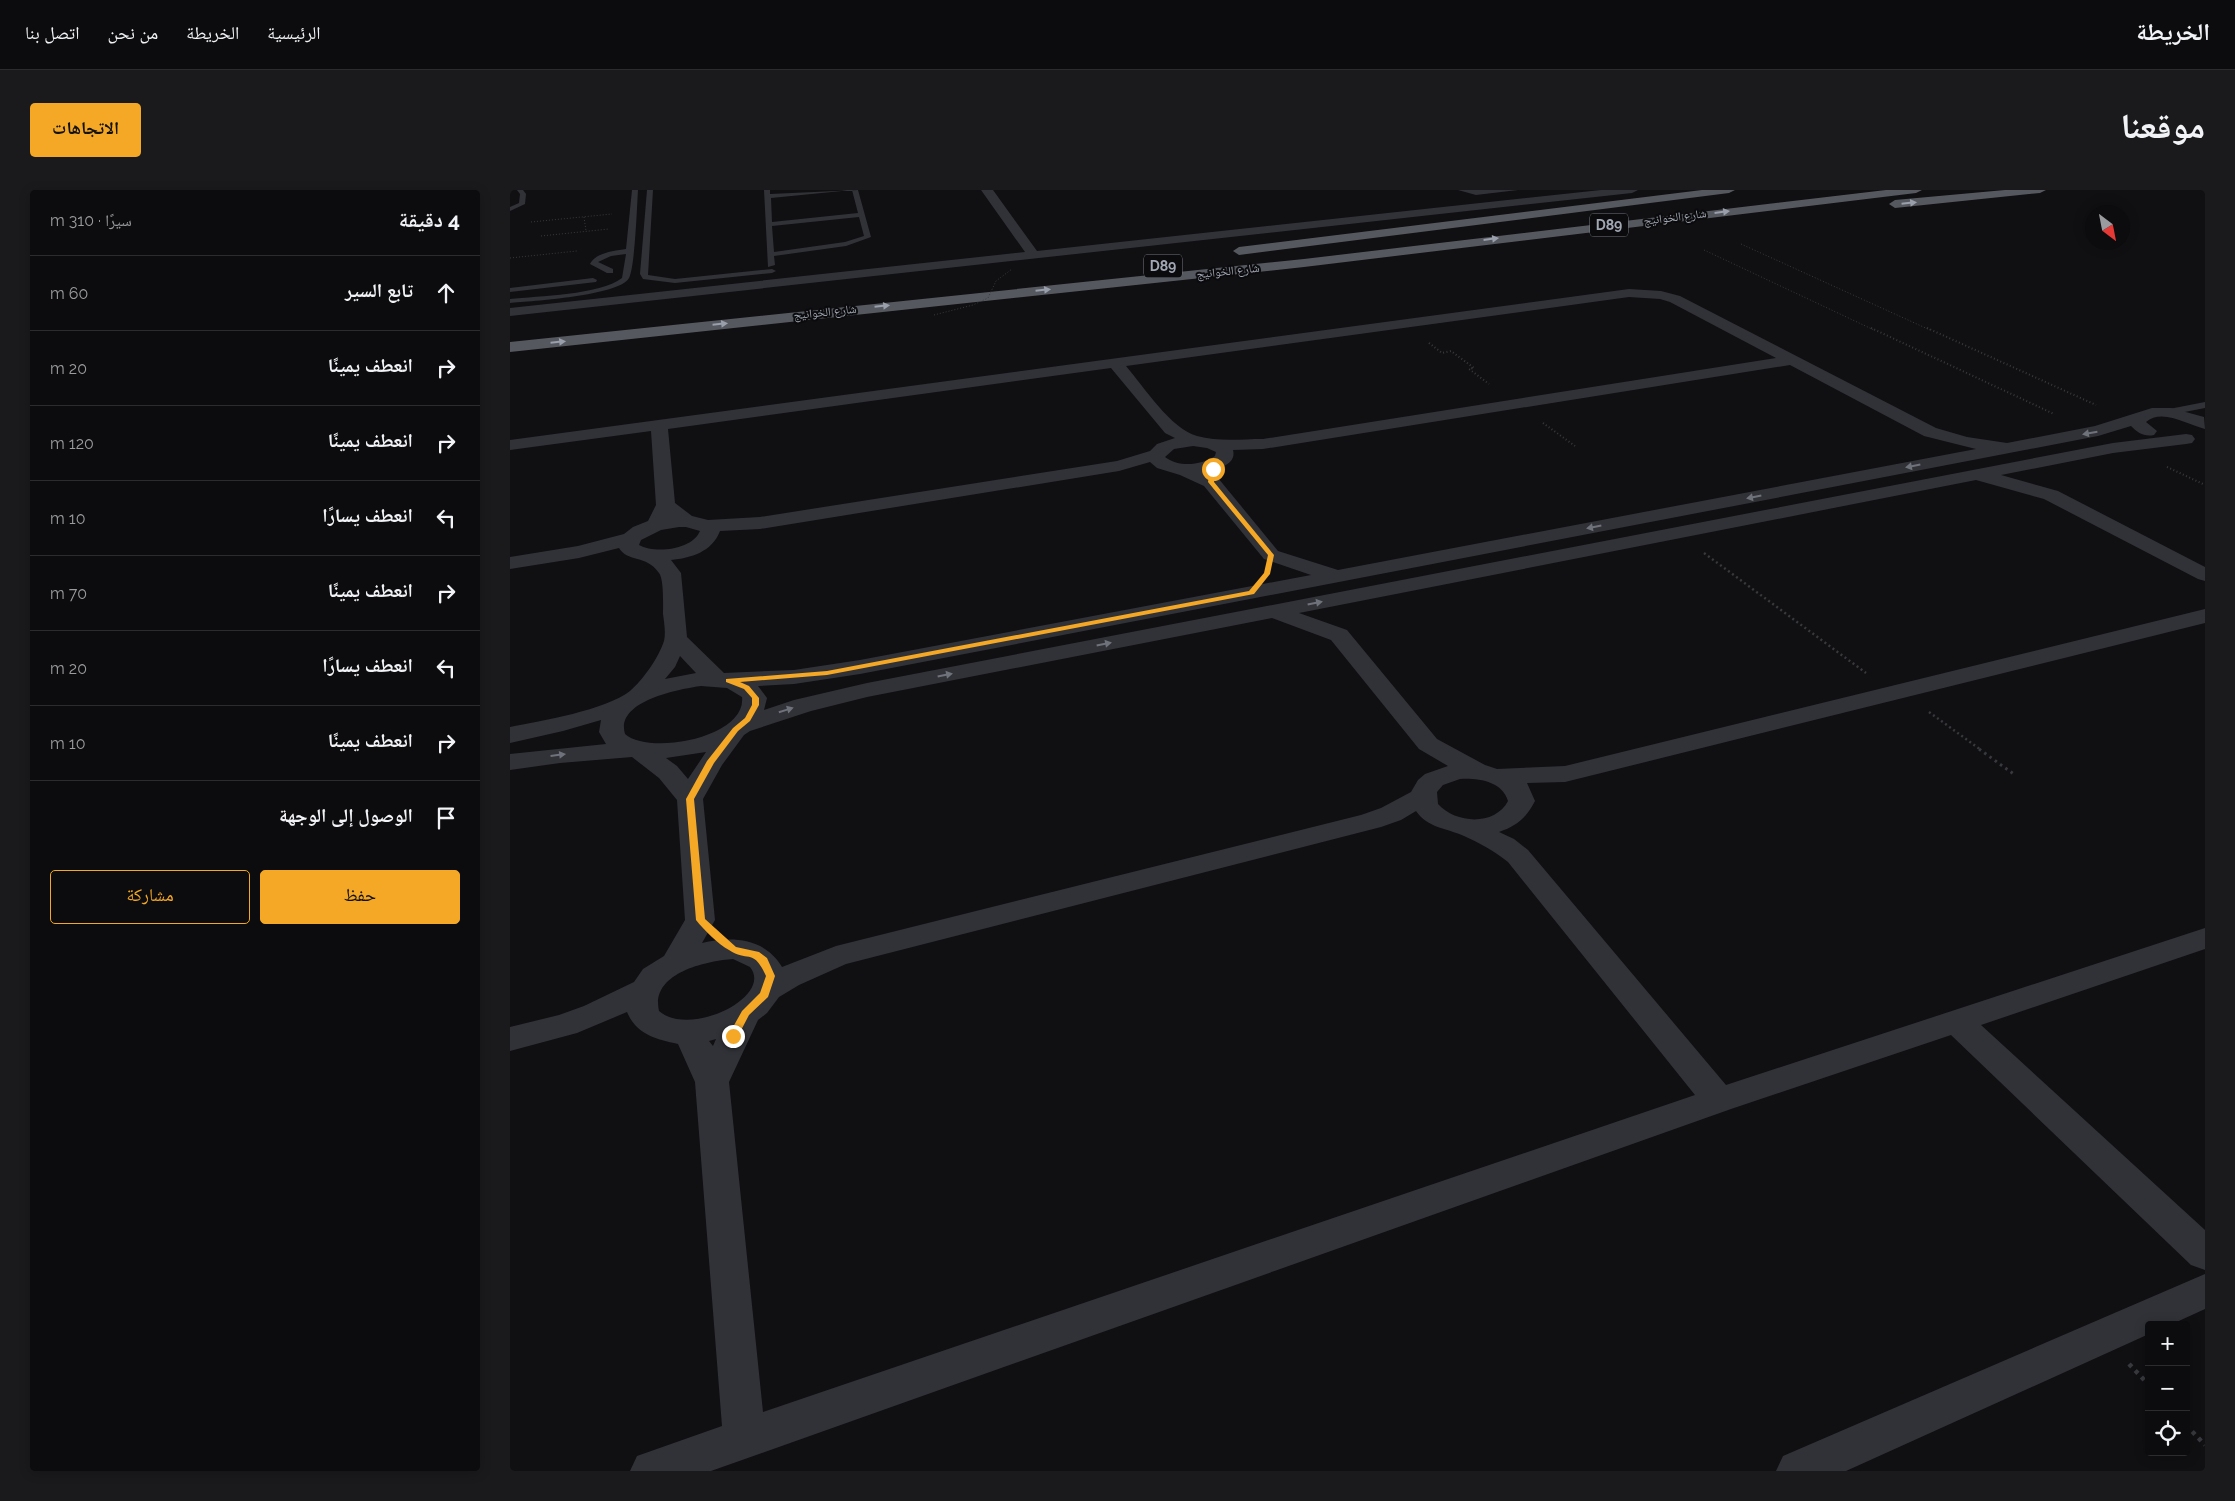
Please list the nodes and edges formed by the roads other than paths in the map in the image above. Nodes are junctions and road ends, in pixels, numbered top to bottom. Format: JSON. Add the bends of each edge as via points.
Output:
{"nodes":[{"id":1,"x":520,"y":190,"type":"edge"},
{"id":2,"x":635,"y":190,"type":"edge"},
{"id":3,"x":650,"y":190,"type":"edge"},
{"id":4,"x":849,"y":190,"type":"edge"},
{"id":5,"x":855,"y":190,"type":"edge"},
{"id":6,"x":987,"y":190,"type":"edge"},
{"id":7,"x":1461,"y":190,"type":"edge"},
{"id":8,"x":1514,"y":190,"type":"edge"},
{"id":9,"x":1632,"y":190,"type":"edge"},
{"id":10,"x":1729,"y":190,"type":"edge"},
{"id":11,"x":1814,"y":190,"type":"edge"},
{"id":12,"x":1916,"y":190,"type":"edge"},
{"id":13,"x":2040,"y":190,"type":"edge"},
{"id":14,"x":767,"y":193,"type":"edge"},
{"id":15,"x":1443,"y":200,"type":"dead end"},
{"id":16,"x":510,"y":209,"type":"edge"},
{"id":17,"x":1457,"y":209,"type":"junction"},
{"id":18,"x":800,"y":211,"type":"dead end"},
{"id":19,"x":863,"y":215,"type":"junction"},
{"id":20,"x":804,"y":221,"type":"junction"},
{"id":21,"x":769,"y":224,"type":"junction"},
{"id":22,"x":629,"y":248,"type":"junction"},
{"id":23,"x":1230,"y":252,"type":"dead end"},
{"id":24,"x":771,"y":254,"type":"junction"},
{"id":25,"x":1033,"y":255,"type":"junction"},
{"id":26,"x":1304,"y":263,"type":"junction"},
{"id":27,"x":628,"y":267,"type":"junction"},
{"id":28,"x":610,"y":271,"type":"junction"},
{"id":29,"x":772,"y":278,"type":"junction"},
{"id":30,"x":1034,"y":278,"type":"dead end"},
{"id":31,"x":593,"y":280,"type":"junction"},
{"id":32,"x":609,"y":288,"type":"junction"},
{"id":33,"x":510,"y":290,"type":"edge"},
{"id":34,"x":510,"y":301,"type":"edge"},
{"id":35,"x":510,"y":312,"type":"edge"},
{"id":36,"x":510,"y":347,"type":"edge"},
{"id":37,"x":1794,"y":360,"type":"junction"},
{"id":38,"x":1115,"y":362,"type":"junction"},
{"id":39,"x":2205,"y":405,"type":"edge"},
{"id":40,"x":2164,"y":413,"type":"junction"},
{"id":41,"x":2139,"y":418,"type":"junction"},
{"id":42,"x":659,"y":424,"type":"junction"},
{"id":43,"x":2205,"y":424,"type":"edge"},
{"id":44,"x":1930,"y":432,"type":"junction"},
{"id":45,"x":2196,"y":440,"type":"edge"},
{"id":46,"x":510,"y":444,"type":"edge"},
{"id":47,"x":2005,"y":448,"type":"junction"},
{"id":48,"x":1169,"y":453,"type":"junction"},
{"id":49,"x":1217,"y":461,"type":"junction"},
{"id":50,"x":1941,"y":461,"type":"junction"},
{"id":51,"x":2035,"y":463,"type":"junction"},
{"id":52,"x":1970,"y":476,"type":"junction"},
{"id":53,"x":2051,"y":495,"type":"junction"},
{"id":54,"x":666,"y":505,"type":"junction"},
{"id":55,"x":686,"y":522,"type":"junction"},
{"id":56,"x":650,"y":527,"type":"junction"},
{"id":57,"x":707,"y":532,"type":"junction"},
{"id":58,"x":631,"y":544,"type":"junction"},
{"id":59,"x":690,"y":549,"type":"junction"},
{"id":60,"x":1271,"y":555,"type":"junction"},
{"id":61,"x":654,"y":556,"type":"junction"},
{"id":62,"x":510,"y":563,"type":"edge"},
{"id":63,"x":670,"y":573,"type":"junction"},
{"id":64,"x":2205,"y":575,"type":"edge"},
{"id":65,"x":1336,"y":576,"type":"junction"},
{"id":66,"x":1252,"y":592,"type":"junction"},
{"id":67,"x":1361,"y":594,"type":"junction"},
{"id":68,"x":1275,"y":611,"type":"junction"},
{"id":69,"x":2205,"y":616,"type":"edge"},
{"id":70,"x":1339,"y":635,"type":"junction"},
{"id":71,"x":676,"y":639,"type":"junction"},
{"id":72,"x":722,"y":680,"type":"junction"},
{"id":73,"x":632,"y":700,"type":"junction"},
{"id":74,"x":738,"y":728,"type":"junction"},
{"id":75,"x":510,"y":735,"type":"edge"},
{"id":76,"x":1428,"y":744,"type":"junction"},
{"id":77,"x":636,"y":750,"type":"junction"},
{"id":78,"x":510,"y":762,"type":"edge"},
{"id":79,"x":1487,"y":773,"type":"junction"},
{"id":80,"x":1565,"y":774,"type":"junction"},
{"id":81,"x":1428,"y":789,"type":"junction"},
{"id":82,"x":690,"y":799,"type":"junction"},
{"id":83,"x":1517,"y":808,"type":"junction"},
{"id":84,"x":1371,"y":821,"type":"junction"},
{"id":85,"x":1458,"y":825,"type":"junction"},
{"id":86,"x":1518,"y":856,"type":"junction"},
{"id":87,"x":700,"y":920,"type":"junction"},
{"id":88,"x":2205,"y":938,"type":"edge"},
{"id":89,"x":733,"y":949,"type":"junction"},
{"id":90,"x":836,"y":956,"type":"junction"},
{"id":91,"x":764,"y":960,"type":"junction"},
{"id":92,"x":676,"y":962,"type":"junction"},
{"id":93,"x":646,"y":989,"type":"junction"},
{"id":94,"x":756,"y":1002,"type":"junction"},
{"id":95,"x":1957,"y":1021,"type":"junction"},
{"id":96,"x":651,"y":1023,"type":"junction"},
{"id":97,"x":566,"y":1025,"type":"junction"},
{"id":98,"x":687,"y":1032,"type":"junction"},
{"id":99,"x":510,"y":1039,"type":"edge"},
{"id":100,"x":712,"y":1082,"type":"junction"},
{"id":101,"x":1719,"y":1100,"type":"junction"},
{"id":102,"x":2205,"y":1254,"type":"edge"},
{"id":103,"x":2205,"y":1291,"type":"edge"},
{"id":104,"x":744,"y":1440,"type":"junction"},
{"id":105,"x":652,"y":1471,"type":"edge"},
{"id":106,"x":1798,"y":1471,"type":"edge"}],
"edges":[{"from":1,"to":16,"type":"lane","via":[[522,204]]},
{"from":2,"to":22,"type":"lane"},
{"from":3,"to":29,"type":"lane","via":[[646,277],[675,281]]},
{"from":4,"to":14,"type":"lane"},
{"from":5,"to":19,"type":"lane"},
{"from":6,"to":25,"type":"street"},
{"from":7,"to":8,"type":"lane","via":[[1476,194]]},
{"from":9,"to":17,"type":"street"},
{"from":10,"to":23,"type":"highway"},
{"from":11,"to":30,"type":"highway","name":"شارع الخوانيج","number":"D89"},
{"from":26,"to":12,"type":"highway","name":"شارع الخوانيج","number":"D89","one_way":true},
{"from":26,"to":13,"type":"highway","one_way":true,"via":[[1523,246]]},
{"from":14,"to":21,"type":"lane"},
{"from":15,"to":17,"type":"street"},
{"from":17,"to":25,"type":"street"},
{"from":18,"to":20,"type":"lane"},
{"from":19,"to":20,"type":"lane"},
{"from":19,"to":24,"type":"lane","via":[[868,237],[864,240]]},
{"from":20,"to":21,"type":"lane"},
{"from":21,"to":24,"type":"lane"},
{"from":22,"to":27,"type":"lane"},
{"from":22,"to":28,"type":"lane","via":[[595,261],[597,267]]},
{"from":24,"to":29,"type":"lane"},
{"from":25,"to":29,"type":"street"},
{"from":36,"to":26,"type":"highway","name":"شارع الخوانيج","number":"D89","one_way":true},
{"from":27,"to":28,"type":"lane"},
{"from":27,"to":32,"type":"lane","via":[[626,279]]},
{"from":28,"to":31,"type":"lane"},
{"from":29,"to":35,"type":"street"},
{"from":31,"to":32,"type":"lane"},
{"from":31,"to":33,"type":"lane"},
{"from":32,"to":34,"type":"lane"},
{"from":37,"to":38,"type":"street","via":[[1674,299],[1629,293]]},
{"from":37,"to":44,"type":"street"},
{"from":37,"to":49,"type":"street","via":[[1263,444]]},
{"from":38,"to":42,"type":"street"},
{"from":38,"to":48,"type":"street"},
{"from":39,"to":40,"type":"lane"},
{"from":40,"to":41,"type":"street"},
{"from":40,"to":43,"type":"street"},
{"from":41,"to":45,"type":"street","via":[[2138,424],[2145,429]]},
{"from":41,"to":47,"type":"street","one_way":true,"via":[[2098,431]]},
{"from":42,"to":46,"type":"street"},
{"from":42,"to":54,"type":"street"},
{"from":44,"to":47,"type":"street"},
{"from":44,"to":50,"type":"street","via":[[1943,446]]},
{"from":45,"to":51,"type":"street","via":[[2113,448]]},
{"from":47,"to":50,"type":"street"},
{"from":48,"to":49,"type":"street"},
{"from":48,"to":49,"type":"street","via":[[1193,441]]},
{"from":48,"to":57,"type":"street","via":[[1119,466]]},
{"from":49,"to":60,"type":"street"},
{"from":50,"to":65,"type":"street","one_way":true},
{"from":51,"to":52,"type":"street"},
{"from":51,"to":53,"type":"street","via":[[2037,478]]},
{"from":52,"to":53,"type":"street","via":[[2012,483]]},
{"from":52,"to":67,"type":"street"},
{"from":53,"to":64,"type":"street"},
{"from":54,"to":55,"type":"street"},
{"from":54,"to":56,"type":"street"},
{"from":55,"to":56,"type":"street"},
{"from":55,"to":57,"type":"street"},
{"from":56,"to":58,"type":"street"},
{"from":57,"to":59,"type":"street"},
{"from":58,"to":61,"type":"street"},
{"from":58,"to":62,"type":"street"},
{"from":59,"to":61,"type":"street"},
{"from":59,"to":63,"type":"street"},
{"from":60,"to":65,"type":"street"},
{"from":60,"to":66,"type":"street","via":[[1267,574]]},
{"from":61,"to":63,"type":"street"},
{"from":63,"to":71,"type":"street"},
{"from":65,"to":66,"type":"street"},
{"from":66,"to":72,"type":"street","via":[[827,673]]},
{"from":68,"to":67,"type":"street","one_way":true},
{"from":67,"to":70,"type":"street","via":[[1342,620]]},
{"from":68,"to":70,"type":"street"},
{"from":74,"to":68,"type":"street","one_way":true,"via":[[843,695]]},
{"from":69,"to":80,"type":"street"},
{"from":70,"to":76,"type":"street"},
{"from":71,"to":72,"type":"street","via":[[694,660]]},
{"from":71,"to":73,"type":"street","via":[[662,667]]},
{"from":72,"to":73,"type":"street","via":[[677,682]]},
{"from":72,"to":74,"type":"street","via":[[746,687],[755,698],[753,712]]},
{"from":73,"to":75,"type":"street","via":[[563,724]]},
{"from":73,"to":77,"type":"street","via":[[614,717],[611,730],[614,738]]},
{"from":74,"to":77,"type":"street","via":[[690,748],[655,752]]},
{"from":74,"to":82,"type":"street","via":[[710,763]]},
{"from":76,"to":79,"type":"street"},
{"from":76,"to":81,"type":"street","via":[[1431,756]]},
{"from":78,"to":77,"type":"street","one_way":true},
{"from":77,"to":82,"type":"street","via":[[668,772]]},
{"from":79,"to":80,"type":"street"},
{"from":79,"to":81,"type":"street","via":[[1454,772]]},
{"from":79,"to":83,"type":"street","via":[[1515,786]]},
{"from":80,"to":83,"type":"street"},
{"from":81,"to":84,"type":"street","via":[[1400,810]]},
{"from":81,"to":85,"type":"street","via":[[1425,805],[1430,811]]},
{"from":82,"to":87,"type":"street"},
{"from":83,"to":85,"type":"street","via":[[1493,826]]},
{"from":83,"to":86,"type":"street"},
{"from":84,"to":85,"type":"street"},
{"from":84,"to":90,"type":"street"},
{"from":85,"to":86,"type":"street","via":[[1495,840]]},
{"from":86,"to":101,"type":"street"},
{"from":87,"to":89,"type":"street"},
{"from":87,"to":92,"type":"street"},
{"from":88,"to":95,"type":"street"},
{"from":89,"to":91,"type":"street","via":[[755,954]]},
{"from":89,"to":92,"type":"street","via":[[704,952]]},
{"from":90,"to":91,"type":"street"},
{"from":90,"to":94,"type":"street","via":[[788,977]]},
{"from":91,"to":94,"type":"street","via":[[770,976]]},
{"from":92,"to":93,"type":"street"},
{"from":93,"to":96,"type":"street","via":[[642,1008]]},
{"from":93,"to":97,"type":"street"},
{"from":94,"to":98,"type":"street","via":[[717,1027]]},
{"from":94,"to":100,"type":"street"},
{"from":95,"to":101,"type":"street"},
{"from":95,"to":102,"type":"street"},
{"from":96,"to":97,"type":"street"},
{"from":96,"to":98,"type":"street","via":[[660,1028]]},
{"from":97,"to":99,"type":"street"},
{"from":98,"to":100,"type":"street"},
{"from":100,"to":104,"type":"street"},
{"from":101,"to":104,"type":"street"},
{"from":103,"to":106,"type":"street"},
{"from":104,"to":105,"type":"street"}]}
